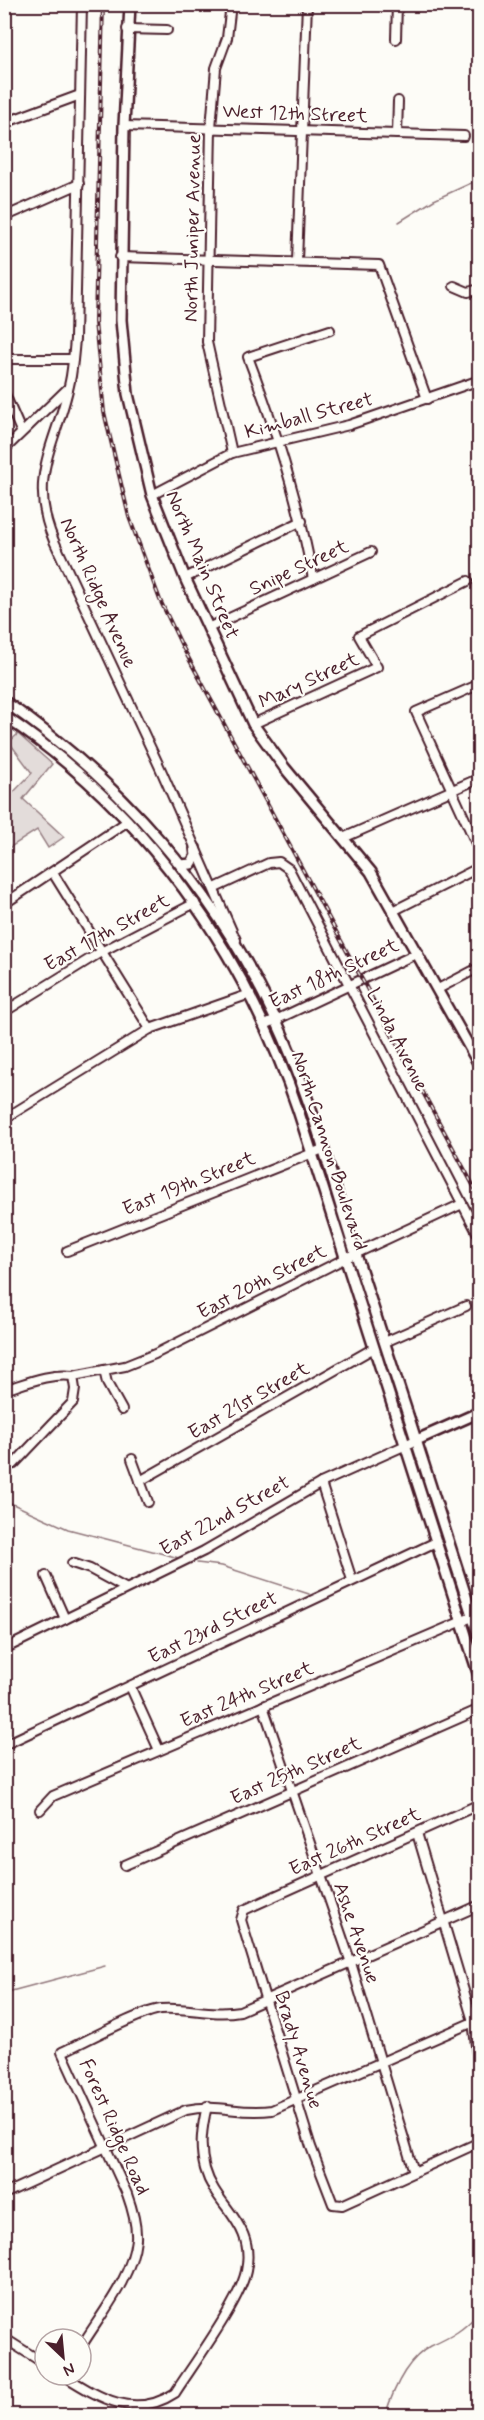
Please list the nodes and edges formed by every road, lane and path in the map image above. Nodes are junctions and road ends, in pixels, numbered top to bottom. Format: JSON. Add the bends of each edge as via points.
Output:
{"nodes":[{"id":1,"x":82,"y":4,"type":"edge"},
{"id":2,"x":130,"y":4,"type":"edge"},
{"id":3,"x":231,"y":4,"type":"edge"},
{"id":4,"x":307,"y":4,"type":"edge"},
{"id":5,"x":398,"y":4,"type":"edge"},
{"id":6,"x":127,"y":30,"type":"junction"},
{"id":7,"x":167,"y":30,"type":"dead end"},
{"id":8,"x":396,"y":39,"type":"dead end"},
{"id":9,"x":80,"y":95,"type":"junction"},
{"id":10,"x":398,"y":102,"type":"dead end"},
{"id":11,"x":4,"y":123,"type":"edge"},
{"id":12,"x":124,"y":126,"type":"junction"},
{"id":13,"x":211,"y":128,"type":"junction"},
{"id":14,"x":300,"y":133,"type":"junction"},
{"id":15,"x":398,"y":134,"type":"junction"},
{"id":16,"x":464,"y":136,"type":"dead end"},
{"id":17,"x":79,"y":184,"type":"junction"},
{"id":18,"x":4,"y":217,"type":"edge"},
{"id":19,"x":120,"y":257,"type":"junction"},
{"id":20,"x":209,"y":259,"type":"junction"},
{"id":21,"x":297,"y":261,"type":"junction"},
{"id":22,"x":454,"y":286,"type":"dead end"},
{"id":23,"x":480,"y":289,"type":"edge"},
{"id":24,"x":330,"y":330,"type":"dead end"},
{"id":25,"x":4,"y":359,"type":"edge"},
{"id":26,"x":73,"y":359,"type":"junction"},
{"id":27,"x":480,"y":380,"type":"edge"},
{"id":28,"x":68,"y":389,"type":"junction"},
{"id":29,"x":4,"y":392,"type":"edge"},
{"id":30,"x":428,"y":399,"type":"junction"},
{"id":31,"x":21,"y":431,"type":"junction"},
{"id":32,"x":280,"y":441,"type":"junction"},
{"id":33,"x":4,"y":450,"type":"edge"},
{"id":34,"x":232,"y":453,"type":"junction"},
{"id":35,"x":152,"y":495,"type":"junction"},
{"id":36,"x":302,"y":521,"type":"junction"},
{"id":37,"x":371,"y":552,"type":"dead end"},
{"id":38,"x":185,"y":578,"type":"junction"},
{"id":39,"x":313,"y":579,"type":"junction"},
{"id":40,"x":468,"y":581,"type":"dead end"},
{"id":41,"x":208,"y":628,"type":"junction"},
{"id":42,"x":480,"y":684,"type":"edge"},
{"id":43,"x":4,"y":702,"type":"edge"},
{"id":44,"x":4,"y":716,"type":"edge"},
{"id":45,"x":253,"y":724,"type":"junction"},
{"id":46,"x":480,"y":778,"type":"edge"},
{"id":47,"x":451,"y":791,"type":"junction"},
{"id":48,"x":128,"y":821,"type":"junction"},
{"id":49,"x":343,"y":838,"type":"junction"},
{"id":50,"x":195,"y":848,"type":"junction"},
{"id":51,"x":480,"y":852,"type":"edge"},
{"id":52,"x":181,"y":865,"type":"junction"},
{"id":53,"x":480,"y":867,"type":"edge"},
{"id":54,"x":52,"y":873,"type":"junction"},
{"id":55,"x":215,"y":888,"type":"junction"},
{"id":56,"x":195,"y":903,"type":"junction"},
{"id":57,"x":4,"y":904,"type":"edge"},
{"id":58,"x":395,"y":910,"type":"junction"},
{"id":59,"x":101,"y":951,"type":"junction"},
{"id":60,"x":418,"y":953,"type":"junction"},
{"id":61,"x":243,"y":957,"type":"junction"},
{"id":62,"x":480,"y":967,"type":"edge"},
{"id":63,"x":350,"y":985,"type":"junction"},
{"id":64,"x":438,"y":989,"type":"junction"},
{"id":65,"x":250,"y":994,"type":"junction"},
{"id":66,"x":4,"y":1012,"type":"edge"},
{"id":67,"x":276,"y":1020,"type":"junction"},
{"id":68,"x":265,"y":1025,"type":"junction"},
{"id":69,"x":150,"y":1029,"type":"junction"},
{"id":70,"x":480,"y":1066,"type":"edge"},
{"id":71,"x":4,"y":1119,"type":"edge"},
{"id":72,"x":323,"y":1149,"type":"junction"},
{"id":73,"x":312,"y":1152,"type":"junction"},
{"id":74,"x":462,"y":1204,"type":"junction"},
{"id":75,"x":480,"y":1238,"type":"edge"},
{"id":76,"x":67,"y":1251,"type":"dead end"},
{"id":77,"x":356,"y":1254,"type":"junction"},
{"id":78,"x":346,"y":1258,"type":"junction"},
{"id":79,"x":466,"y":1306,"type":"dead end"},
{"id":80,"x":385,"y":1342,"type":"junction"},
{"id":81,"x":374,"y":1348,"type":"junction"},
{"id":82,"x":104,"y":1370,"type":"junction"},
{"id":83,"x":73,"y":1376,"type":"junction"},
{"id":84,"x":4,"y":1390,"type":"edge"},
{"id":85,"x":122,"y":1410,"type":"dead end"},
{"id":86,"x":480,"y":1414,"type":"edge"},
{"id":87,"x":416,"y":1441,"type":"junction"},
{"id":88,"x":406,"y":1445,"type":"junction"},
{"id":89,"x":132,"y":1459,"type":"dead end"},
{"id":90,"x":4,"y":1466,"type":"edge"},
{"id":91,"x":140,"y":1481,"type":"junction"},
{"id":92,"x":321,"y":1483,"type":"junction"},
{"id":93,"x":148,"y":1502,"type":"dead end"},
{"id":94,"x":436,"y":1542,"type":"junction"},
{"id":95,"x":72,"y":1563,"type":"dead end"},
{"id":96,"x":46,"y":1576,"type":"dead end"},
{"id":97,"x":352,"y":1580,"type":"junction"},
{"id":98,"x":125,"y":1588,"type":"junction"},
{"id":99,"x":472,"y":1617,"type":"junction"},
{"id":100,"x":65,"y":1619,"type":"junction"},
{"id":101,"x":461,"y":1621,"type":"junction"},
{"id":102,"x":480,"y":1640,"type":"edge"},
{"id":103,"x":5,"y":1648,"type":"edge"},
{"id":104,"x":480,"y":1679,"type":"edge"},
{"id":105,"x":130,"y":1686,"type":"junction"},
{"id":106,"x":263,"y":1707,"type":"junction"},
{"id":107,"x":480,"y":1709,"type":"edge"},
{"id":108,"x":4,"y":1745,"type":"edge"},
{"id":109,"x":159,"y":1750,"type":"junction"},
{"id":110,"x":292,"y":1791,"type":"junction"},
{"id":111,"x":480,"y":1804,"type":"edge"},
{"id":112,"x":40,"y":1810,"type":"dead end"},
{"id":113,"x":417,"y":1833,"type":"junction"},
{"id":114,"x":125,"y":1865,"type":"dead end"},
{"id":115,"x":320,"y":1877,"type":"junction"},
{"id":116,"x":480,"y":1905,"type":"edge"},
{"id":117,"x":244,"y":1910,"type":"joint"},
{"id":118,"x":445,"y":1920,"type":"junction"},
{"id":119,"x":351,"y":1964,"type":"junction"},
{"id":120,"x":265,"y":2001,"type":"junction"},
{"id":121,"x":476,"y":2020,"type":"edge"},
{"id":122,"x":380,"y":2061,"type":"junction"},
{"id":123,"x":480,"y":2079,"type":"edge"},
{"id":124,"x":297,"y":2099,"type":"junction"},
{"id":125,"x":207,"y":2106,"type":"junction"},
{"id":126,"x":480,"y":2142,"type":"edge"},
{"id":127,"x":107,"y":2147,"type":"junction"},
{"id":128,"x":414,"y":2172,"type":"junction"},
{"id":129,"x":4,"y":2194,"type":"edge"},
{"id":130,"x":93,"y":2327,"type":"edge"},
{"id":131,"x":4,"y":2338,"type":"edge"},
{"id":132,"x":33,"y":2356,"type":"edge"},
{"id":133,"x":84,"y":2387,"type":"edge"}],
"edges":[{"from":1,"to":9,"type":"street","name":"North Ridge Avenue"},
{"from":2,"to":6,"type":"main road","name":"North Main Street"},
{"from":3,"to":13,"type":"street","name":"North Juniper Avenue","via":[[227,38],[216,68]]},
{"from":4,"to":14,"type":"street"},
{"from":5,"to":8,"type":"street"},
{"from":6,"to":7,"type":"street"},
{"from":6,"to":12,"type":"main road","name":"North Main Street"},
{"from":9,"to":11,"type":"street"},
{"from":9,"to":17,"type":"street","name":"North Ridge Avenue"},
{"from":10,"to":15,"type":"street"},
{"from":12,"to":13,"type":"street","name":"West 12th Street"},
{"from":12,"to":19,"type":"main road","name":"North Main Street"},
{"from":13,"to":14,"type":"street","name":"West 12th Street"},
{"from":13,"to":20,"type":"street","name":"North Juniper Avenue"},
{"from":14,"to":15,"type":"street","name":"West 12th Street"},
{"from":14,"to":21,"type":"street"},
{"from":15,"to":16,"type":"street","name":"West 12th Street"},
{"from":17,"to":18,"type":"street"},
{"from":17,"to":26,"type":"street","name":"North Ridge Avenue"},
{"from":19,"to":20,"type":"street"},
{"from":19,"to":35,"type":"main road","name":"North Main Street","via":[[128,394]]},
{"from":20,"to":21,"type":"street"},
{"from":20,"to":34,"type":"street","name":"North Juniper Avenue","via":[[207,342]]},
{"from":21,"to":30,"type":"street","via":[[379,266]]},
{"from":22,"to":23,"type":"street","via":[[468,292]]},
{"from":24,"to":32,"type":"street","via":[[248,357]]},
{"from":25,"to":26,"type":"street"},
{"from":26,"to":28,"type":"street","name":"North Ridge Avenue"},
{"from":27,"to":30,"type":"street","name":"Kimball Street"},
{"from":28,"to":31,"type":"street"},
{"from":28,"to":50,"type":"street","name":"North Ridge Avenue","via":[[42,480],[42,507]]},
{"from":29,"to":31,"type":"street"},
{"from":30,"to":32,"type":"street","name":"Kimball Street","via":[[349,425]]},
{"from":31,"to":33,"type":"street"},
{"from":32,"to":34,"type":"street","name":"Kimball Street"},
{"from":32,"to":36,"type":"street"},
{"from":34,"to":35,"type":"street","name":"Kimball Street"},
{"from":35,"to":38,"type":"main road","name":"North Main Street"},
{"from":36,"to":38,"type":"street"},
{"from":36,"to":39,"type":"street"},
{"from":37,"to":39,"type":"street","name":"Snipe Street"},
{"from":38,"to":41,"type":"main road","name":"North Main Street"},
{"from":39,"to":41,"type":"street","name":"Snipe Street"},
{"from":40,"to":45,"type":"street","name":"Mary Street","via":[[359,636],[378,667]]},
{"from":41,"to":45,"type":"main road","name":"North Main Street"},
{"from":42,"to":47,"type":"street","via":[[416,712]]},
{"from":43,"to":52,"type":"main road","name":"North Cannon Boulevard","via":[[58,740],[103,779]]},
{"from":44,"to":48,"type":"main road","name":"North Cannon Boulevard","via":[[61,757]]},
{"from":45,"to":49,"type":"main road","name":"North Main Street"},
{"from":46,"to":47,"type":"street"},
{"from":47,"to":49,"type":"street"},
{"from":47,"to":51,"type":"street"},
{"from":48,"to":54,"type":"street"},
{"from":48,"to":56,"type":"main road","name":"North Cannon Boulevard"},
{"from":49,"to":58,"type":"main road","name":"North Main Street"},
{"from":50,"to":52,"type":"main road","via":[[191,864]]},
{"from":50,"to":55,"type":"street","name":"North Ridge Avenue"},
{"from":52,"to":61,"type":"main road","name":"North Cannon Boulevard"},
{"from":53,"to":58,"type":"street"},
{"from":54,"to":57,"type":"street"},
{"from":54,"to":59,"type":"street"},
{"from":55,"to":61,"type":"street","name":"North Ridge Avenue"},
{"from":55,"to":63,"type":"street","name":"Linda Avenue","via":[[279,862],[292,873]]},
{"from":56,"to":59,"type":"street","name":"East 17th Street"},
{"from":56,"to":65,"type":"main road","name":"North Cannon Boulevard"},
{"from":58,"to":60,"type":"main road","name":"North Main Street"},
{"from":59,"to":66,"type":"street","name":"East 17th Street"},
{"from":59,"to":69,"type":"street"},
{"from":60,"to":63,"type":"street","name":"East 18th Street"},
{"from":60,"to":64,"type":"main road","name":"North Main Street"},
{"from":61,"to":67,"type":"main road","name":"North Cannon Boulevard"},
{"from":62,"to":64,"type":"street"},
{"from":63,"to":67,"type":"street","name":"East 18th Street"},
{"from":63,"to":74,"type":"street","name":"Linda Avenue"},
{"from":64,"to":70,"type":"main road","name":"North Main Street"},
{"from":65,"to":68,"type":"main road","name":"North Cannon Boulevard"},
{"from":65,"to":69,"type":"street","name":"East 18th Street"},
{"from":67,"to":68,"type":"street","name":"East 18th Street"},
{"from":67,"to":72,"type":"main road","name":"North Cannon Boulevard"},
{"from":68,"to":73,"type":"main road","name":"North Cannon Boulevard"},
{"from":69,"to":71,"type":"street","name":"East 18th Street"},
{"from":72,"to":73,"type":"street","name":"East 19th Street"},
{"from":72,"to":77,"type":"main road","name":"North Cannon Boulevard"},
{"from":73,"to":76,"type":"street","name":"East 19th Street"},
{"from":73,"to":78,"type":"main road","name":"North Cannon Boulevard"},
{"from":74,"to":75,"type":"street","name":"Linda Avenue"},
{"from":74,"to":77,"type":"street","name":"East 20th Street"},
{"from":77,"to":78,"type":"street","name":"East 20th Street"},
{"from":77,"to":80,"type":"main road","name":"North Cannon Boulevard"},
{"from":78,"to":81,"type":"main road","name":"North Cannon Boulevard"},
{"from":78,"to":82,"type":"street","name":"East 20th Street","via":[[155,1354]]},
{"from":79,"to":80,"type":"street"},
{"from":80,"to":87,"type":"main road","name":"North Cannon Boulevard"},
{"from":81,"to":88,"type":"main road","name":"North Cannon Boulevard"},
{"from":81,"to":91,"type":"street","name":"East 21st Street"},
{"from":82,"to":83,"type":"street","name":"East 20th Street"},
{"from":82,"to":85,"type":"street"},
{"from":83,"to":84,"type":"street","name":"East 20th Street","via":[[40,1378]]},
{"from":83,"to":90,"type":"street","via":[[74,1402],[14,1464]]},
{"from":86,"to":87,"type":"main road","name":"East 22nd Street"},
{"from":87,"to":88,"type":"main road","name":"East 22nd Street"},
{"from":87,"to":99,"type":"main road","name":"North Cannon Boulevard"},
{"from":88,"to":92,"type":"street","name":"East 22nd Street"},
{"from":88,"to":94,"type":"main road","name":"North Cannon Boulevard"},
{"from":89,"to":91,"type":"street"},
{"from":91,"to":93,"type":"street"},
{"from":92,"to":97,"type":"street"},
{"from":92,"to":98,"type":"street","name":"East 22nd Street","via":[[204,1551]]},
{"from":94,"to":97,"type":"street","name":"East 23rd Street"},
{"from":94,"to":101,"type":"main road","name":"North Cannon Boulevard"},
{"from":95,"to":98,"type":"street"},
{"from":96,"to":100,"type":"street"},
{"from":97,"to":105,"type":"street","name":"East 23rd Street"},
{"from":98,"to":100,"type":"street","name":"East 22nd Street"},
{"from":99,"to":101,"type":"street","name":"East 24th Street"},
{"from":99,"to":102,"type":"main road","name":"North Cannon Boulevard"},
{"from":100,"to":103,"type":"street","name":"East 22nd Street"},
{"from":101,"to":104,"type":"main road","name":"North Cannon Boulevard"},
{"from":101,"to":106,"type":"street","name":"East 24th Street"},
{"from":105,"to":108,"type":"street","name":"East 23rd Street"},
{"from":105,"to":109,"type":"street"},
{"from":106,"to":109,"type":"street","name":"East 24th Street"},
{"from":106,"to":110,"type":"street","name":"Ashe Avenue"},
{"from":107,"to":110,"type":"street","name":"East 25th Street"},
{"from":109,"to":112,"type":"street","name":"East 24th Street","via":[[53,1796]]},
{"from":110,"to":114,"type":"street","name":"East 25th Street"},
{"from":110,"to":115,"type":"street","name":"Ashe Avenue"},
{"from":111,"to":113,"type":"street","name":"East 26th Street"},
{"from":113,"to":115,"type":"street","name":"East 26th Street"},
{"from":113,"to":118,"type":"street"},
{"from":115,"to":117,"type":"street","name":"East 26th Street"},
{"from":115,"to":119,"type":"street","name":"Ashe Avenue"},
{"from":116,"to":118,"type":"street"},
{"from":117,"to":120,"type":"street","name":"Brady Avenue","via":[[241,1920]]},
{"from":118,"to":119,"type":"street"},
{"from":118,"to":121,"type":"street"},
{"from":119,"to":120,"type":"street"},
{"from":119,"to":122,"type":"street","name":"Ashe Avenue"},
{"from":120,"to":124,"type":"street","name":"Brady Avenue"},
{"from":120,"to":127,"type":"street","name":"Forest Ridge Road","via":[[222,2014],[158,2009],[62,2052]]},
{"from":121,"to":122,"type":"street"},
{"from":121,"to":123,"type":"street"},
{"from":122,"to":124,"type":"street"},
{"from":122,"to":128,"type":"street","name":"Ashe Avenue"},
{"from":124,"to":125,"type":"street","via":[[256,2112]]},
{"from":124,"to":128,"type":"street","name":"Brady Avenue","via":[[333,2204],[342,2205]]},
{"from":125,"to":127,"type":"street","via":[[186,2110]]},
{"from":125,"to":133,"type":"street","via":[[201,2132],[205,2171],[246,2238],[248,2253],[243,2282],[175,2393],[163,2403],[149,2408],[116,2406]]},
{"from":126,"to":128,"type":"street"},
{"from":127,"to":129,"type":"street"},
{"from":127,"to":130,"type":"street","name":"Forest Ridge Road","via":[[127,2193],[136,2237],[133,2257]]},
{"from":131,"to":132,"type":"street"}]}
